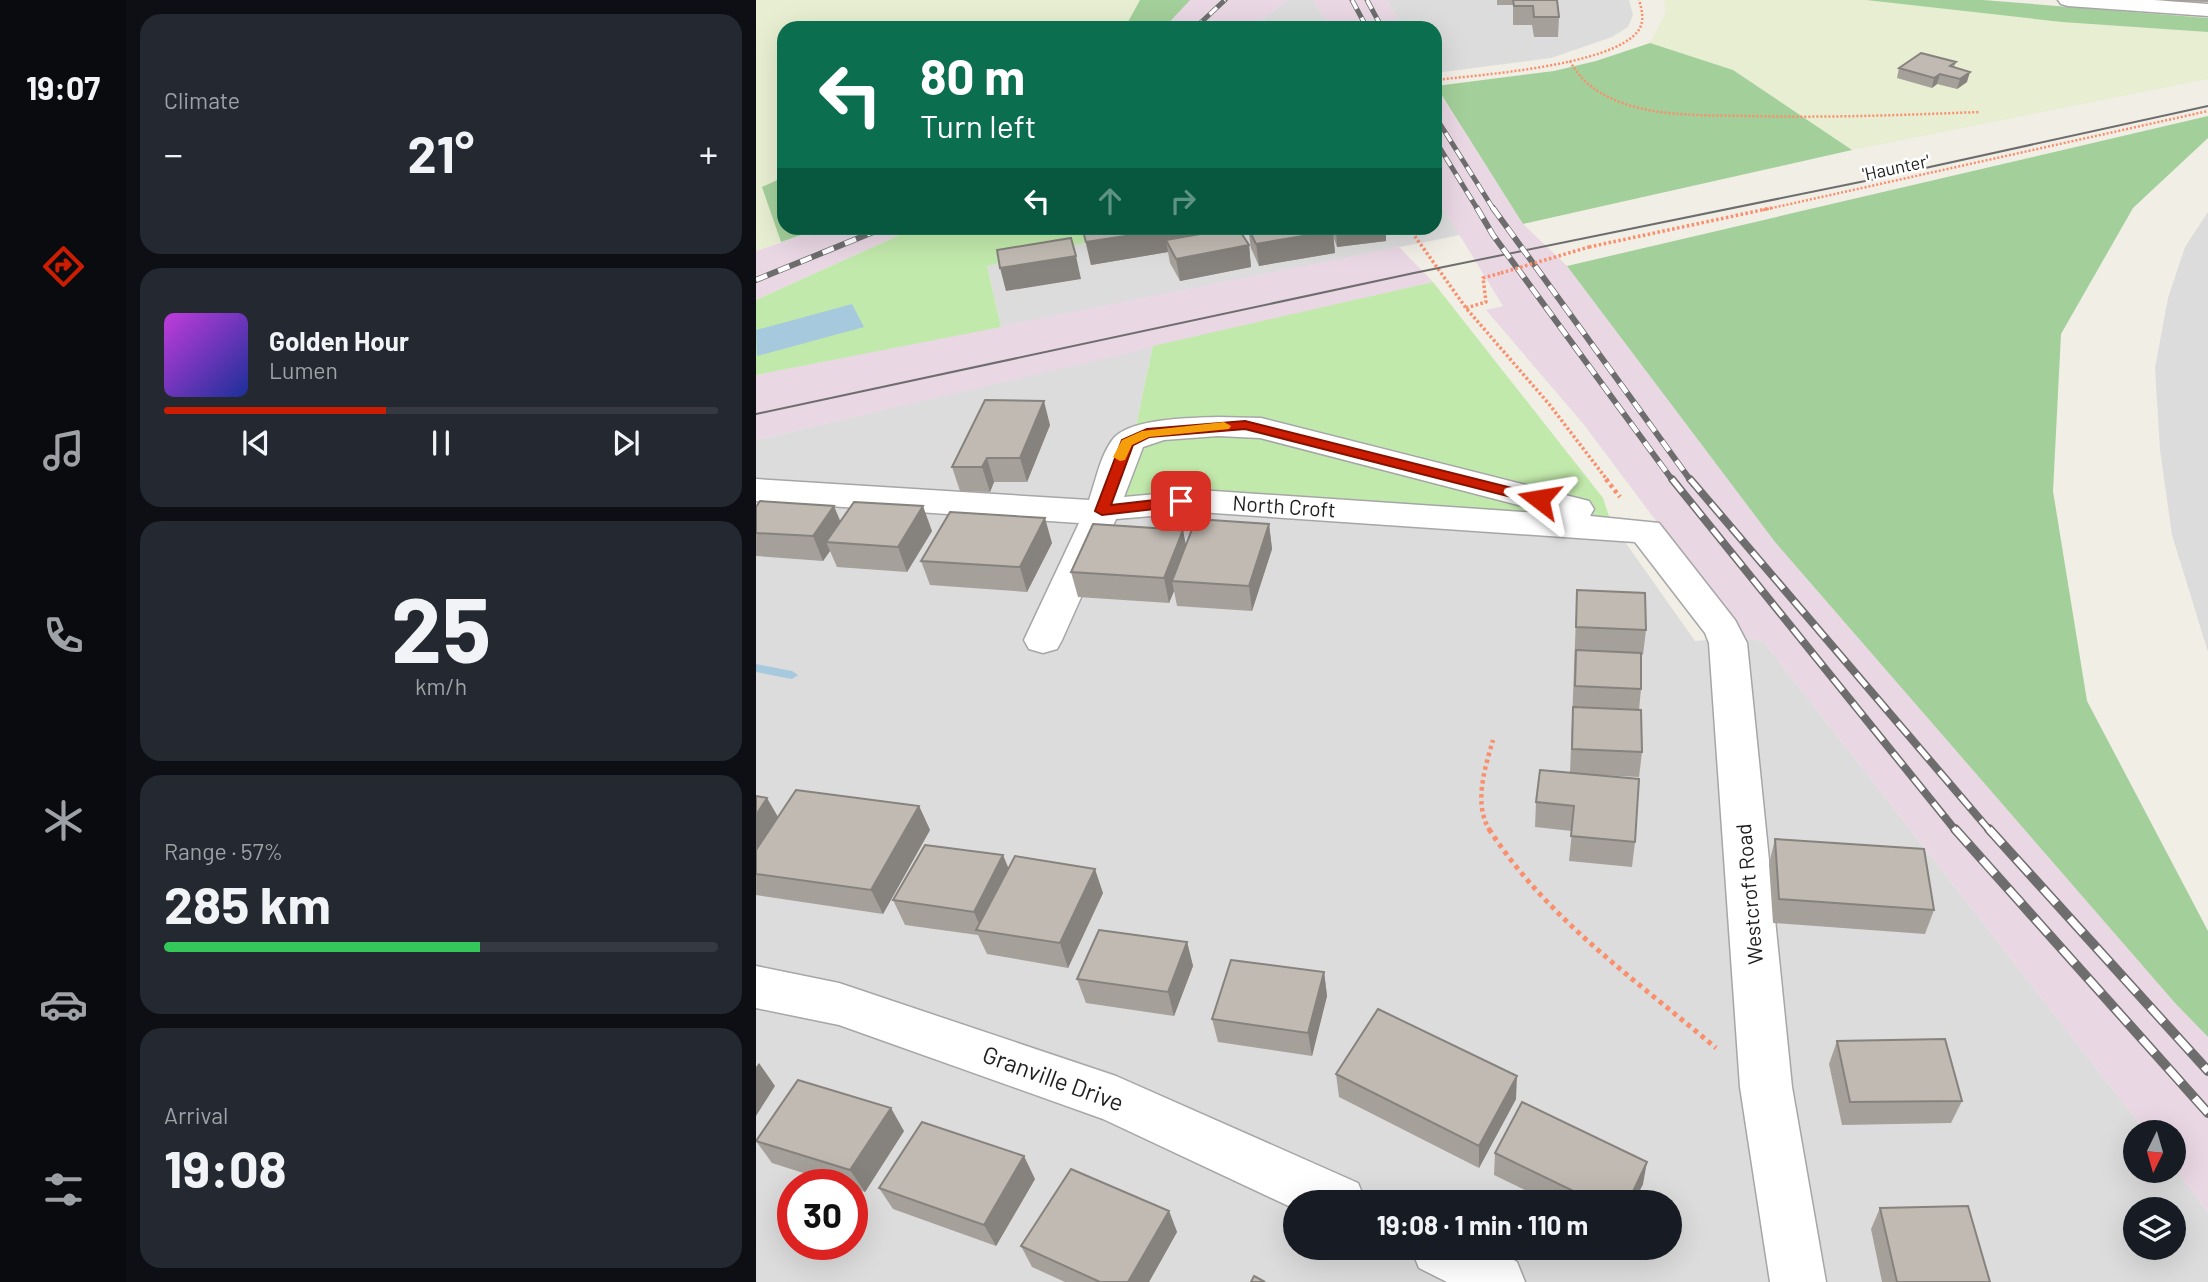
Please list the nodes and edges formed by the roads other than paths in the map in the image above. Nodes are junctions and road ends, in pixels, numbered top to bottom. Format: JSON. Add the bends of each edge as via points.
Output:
{"nodes":[{"id":1,"x":2068,"y":0,"type":"edge"},
{"id":2,"x":2132,"y":3,"type":"edge"},
{"id":3,"x":2208,"y":10,"type":"edge"},
{"id":4,"x":756,"y":490,"type":"edge"},
{"id":5,"x":1102,"y":511,"type":"junction"},
{"id":6,"x":1646,"y":531,"type":"junction"},
{"id":7,"x":1043,"y":640,"type":"dead end"},
{"id":8,"x":756,"y":987,"type":"edge"},
{"id":9,"x":1313,"y":1190,"type":"edge"},
{"id":10,"x":1464,"y":1260,"type":"edge"},
{"id":11,"x":1497,"y":1282,"type":"edge"},
{"id":12,"x":1798,"y":1282,"type":"edge"}],
"edges":[{"from":1,"to":2,"type":"street"},
{"from":2,"to":3,"type":"street"},
{"from":4,"to":5,"type":"street","name":"North Croft","via":[[1040,511]]},
{"from":5,"to":6,"type":"street","name":"North Croft","via":[[1199,501]]},
{"from":5,"to":6,"type":"street","via":[[1122,450],[1135,437],[1245,425]]},
{"from":5,"to":7,"type":"street"},
{"from":6,"to":12,"type":"street","name":"Westcroft Road","via":[[1728,643],[1766,1087]]},
{"from":8,"to":9,"type":"street","name":"Granville Drive","via":[[839,1004],[1116,1100]]},
{"from":10,"to":11,"type":"street"}]}
